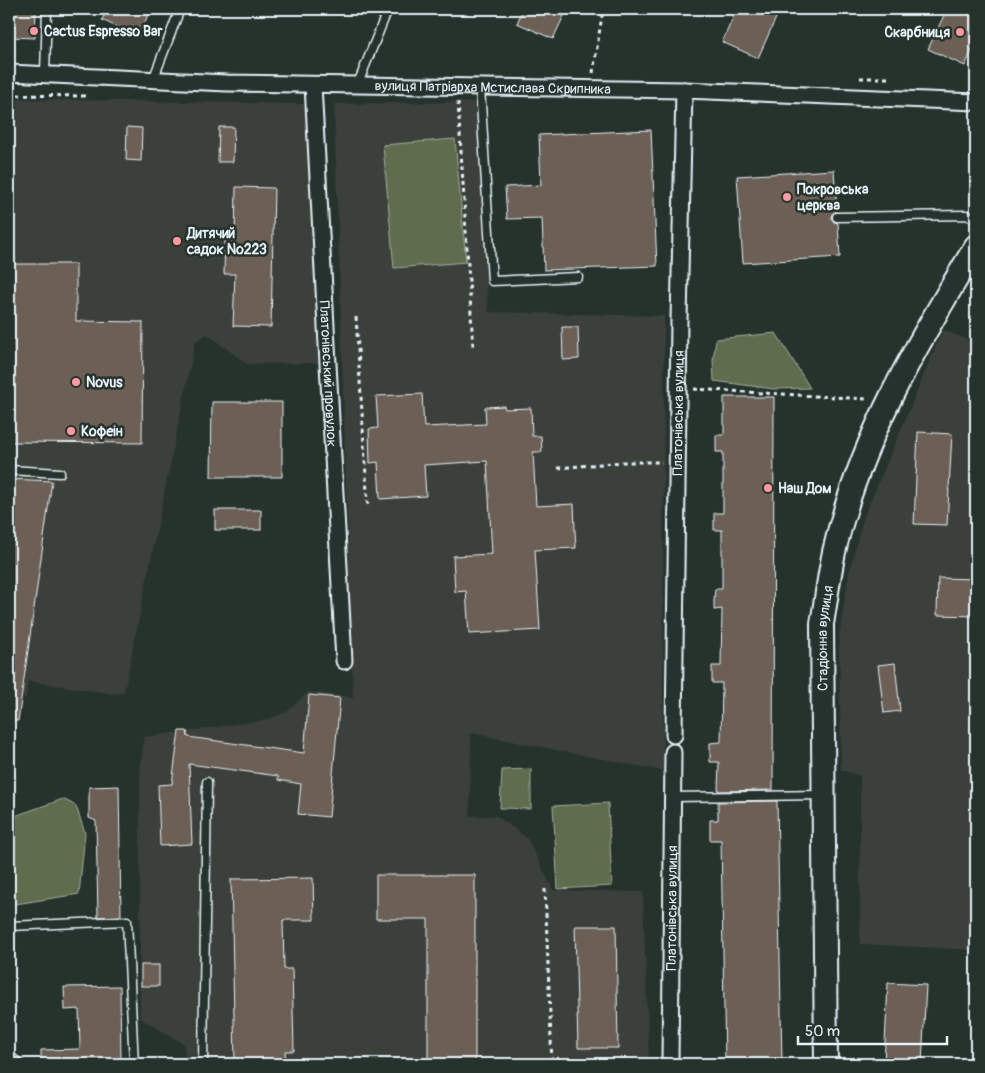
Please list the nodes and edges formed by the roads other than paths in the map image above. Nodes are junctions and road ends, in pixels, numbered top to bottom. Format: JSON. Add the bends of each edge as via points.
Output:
{"nodes":[{"id":1,"x":47,"y":9,"type":"edge"},
{"id":2,"x":180,"y":9,"type":"edge"},
{"id":3,"x":388,"y":9,"type":"edge"},
{"id":4,"x":9,"y":73,"type":"edge"},
{"id":5,"x":45,"y":73,"type":"junction"},
{"id":6,"x":153,"y":80,"type":"junction"},
{"id":7,"x":313,"y":85,"type":"junction"},
{"id":8,"x":357,"y":86,"type":"junction"},
{"id":9,"x":480,"y":87,"type":"junction"},
{"id":10,"x":684,"y":90,"type":"junction"},
{"id":11,"x":976,"y":102,"type":"edge"},
{"id":12,"x":837,"y":217,"type":"dead end"},
{"id":13,"x":976,"y":219,"type":"edge"},
{"id":14,"x":976,"y":246,"type":"edge"},
{"id":15,"x":578,"y":277,"type":"dead end"},
{"id":16,"x":9,"y":470,"type":"edge"},
{"id":17,"x":60,"y":473,"type":"dead end"},
{"id":18,"x":344,"y":662,"type":"dead end"},
{"id":19,"x":674,"y":735,"type":"dead end"},
{"id":20,"x":673,"y":752,"type":"dead end"},
{"id":21,"x":207,"y":782,"type":"dead end"},
{"id":22,"x":823,"y":795,"type":"junction"},
{"id":23,"x":673,"y":797,"type":"junction"},
{"id":24,"x":9,"y":926,"type":"edge"},
{"id":25,"x":9,"y":1056,"type":"edge"},
{"id":26,"x":20,"y":1064,"type":"edge"},
{"id":27,"x":134,"y":1064,"type":"edge"},
{"id":28,"x":203,"y":1064,"type":"edge"},
{"id":29,"x":670,"y":1064,"type":"edge"},
{"id":30,"x":826,"y":1064,"type":"edge"}],
"edges":[{"from":1,"to":5,"type":"lane"},
{"from":2,"to":6,"type":"lane"},
{"from":3,"to":8,"type":"lane"},
{"from":4,"to":5,"type":"street","name":"вулиця Патріарха Мстислава Скрипника"},
{"from":5,"to":6,"type":"street","name":"вулиця Патріарха Мстислава Скрипника"},
{"from":6,"to":7,"type":"street","name":"вулиця Патріарха Мстислава Скрипника"},
{"from":7,"to":8,"type":"street","name":"вулиця Патріарха Мстислава Скрипника"},
{"from":7,"to":18,"type":"street","name":"Платонівський провулок"},
{"from":8,"to":9,"type":"street","name":"вулиця Патріарха Мстислава Скрипника"},
{"from":9,"to":10,"type":"street","name":"вулиця Патріарха Мстислава Скрипника"},
{"from":9,"to":15,"type":"lane","via":[[492,281]]},
{"from":10,"to":11,"type":"street","name":"вулиця Патріарха Мстислава Скрипника"},
{"from":10,"to":19,"type":"street","name":"Платонівська вулиця"},
{"from":12,"to":13,"type":"lane","via":[[966,214]]},
{"from":14,"to":22,"type":"street","name":"Стадіонна вулиця","via":[[885,406],[850,498],[834,552],[822,624]]},
{"from":16,"to":17,"type":"lane"},
{"from":20,"to":23,"type":"street","name":"Платонівська вулиця"},
{"from":21,"to":28,"type":"lane"},
{"from":22,"to":23,"type":"lane"},
{"from":22,"to":30,"type":"street","name":"Стадіонна вулиця"},
{"from":23,"to":29,"type":"street","name":"Платонівська вулиця"},
{"from":24,"to":27,"type":"lane","via":[[126,922]]},
{"from":25,"to":26,"type":"lane"}]}
